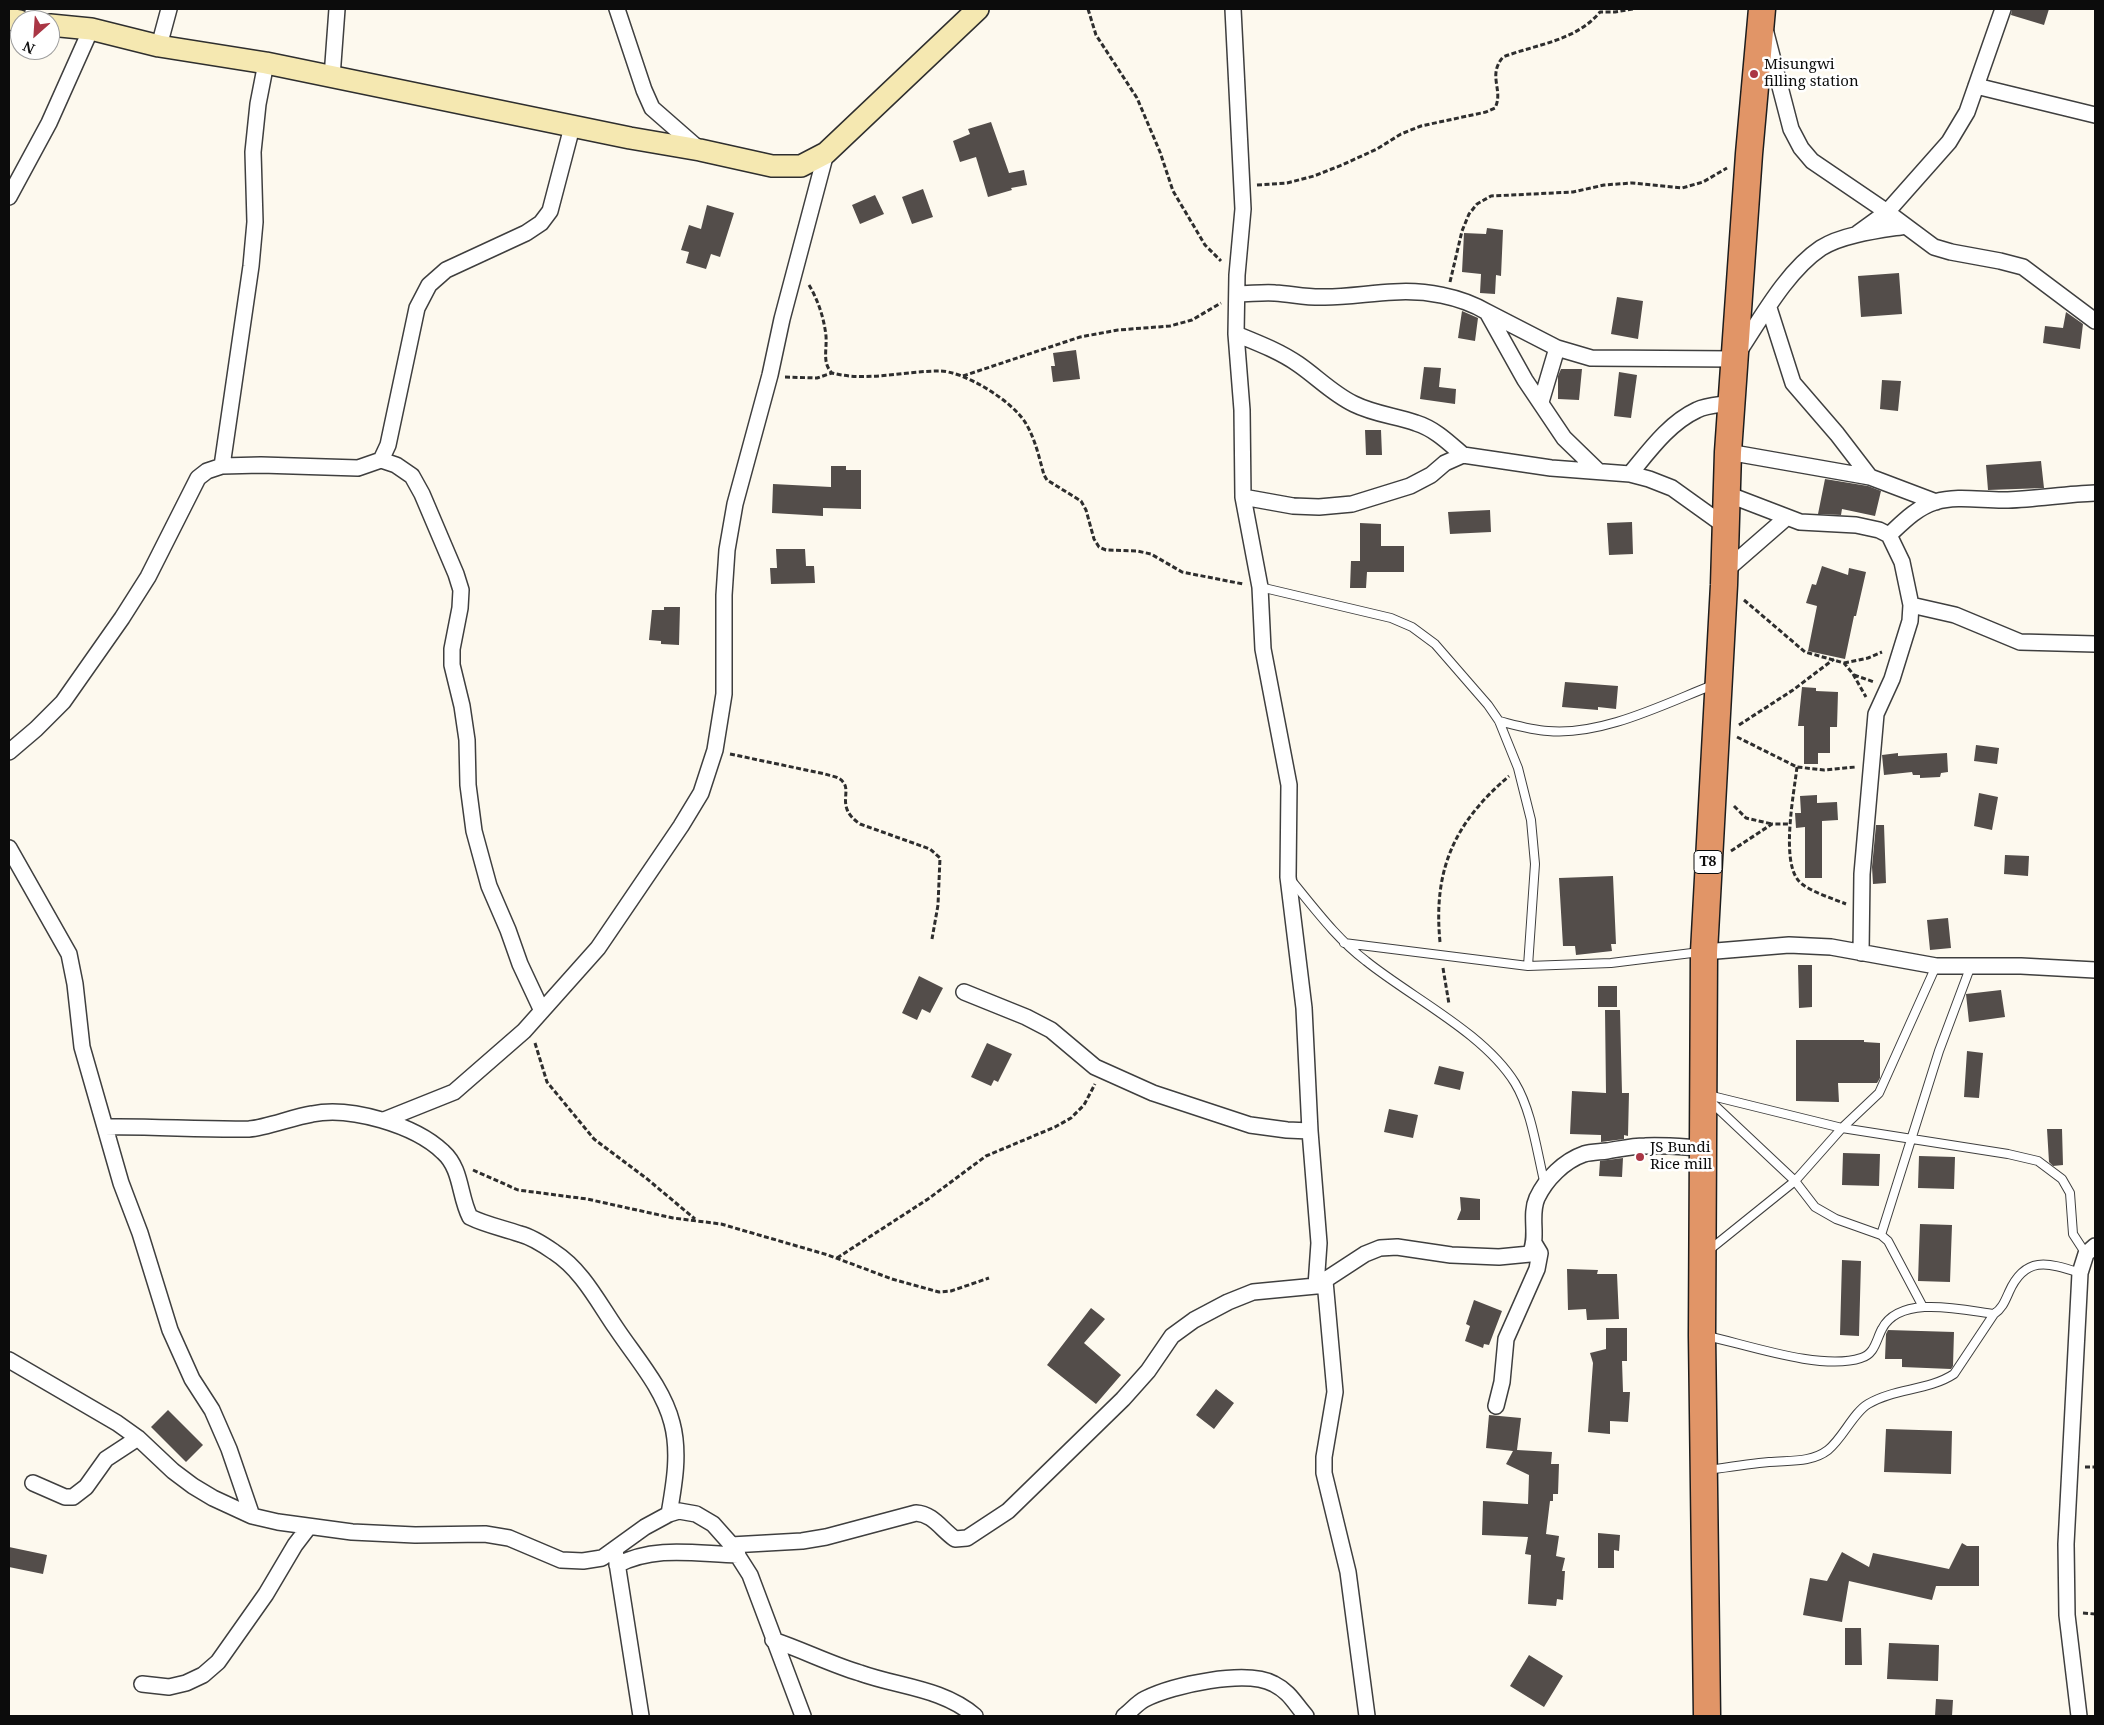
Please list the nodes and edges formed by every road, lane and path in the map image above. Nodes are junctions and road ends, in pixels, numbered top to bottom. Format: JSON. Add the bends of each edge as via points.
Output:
{"nodes":[{"id":1,"x":168,"y":9,"type":"edge"},
{"id":2,"x":337,"y":9,"type":"edge"},
{"id":3,"x":617,"y":9,"type":"edge"},
{"id":4,"x":978,"y":9,"type":"edge"},
{"id":5,"x":1088,"y":9,"type":"edge"},
{"id":6,"x":1233,"y":9,"type":"edge"},
{"id":7,"x":1634,"y":9,"type":"edge"},
{"id":8,"x":2002,"y":9,"type":"edge"},
{"id":9,"x":1602,"y":10,"type":"edge"},
{"id":10,"x":1762,"y":12,"type":"edge"},
{"id":11,"x":60,"y":26,"type":"edge"},
{"id":12,"x":91,"y":29,"type":"junction"},
{"id":13,"x":159,"y":46,"type":"junction"},
{"id":14,"x":266,"y":63,"type":"junction"},
{"id":15,"x":332,"y":77,"type":"junction"},
{"id":16,"x":1976,"y":86,"type":"junction"},
{"id":17,"x":2095,"y":115,"type":"edge"},
{"id":18,"x":572,"y":127,"type":"junction"},
{"id":19,"x":700,"y":150,"type":"junction"},
{"id":20,"x":826,"y":153,"type":"junction"},
{"id":21,"x":1749,"y":154,"type":"junction"},
{"id":22,"x":1242,"y":186,"type":"junction"},
{"id":23,"x":9,"y":196,"type":"edge"},
{"id":24,"x":1887,"y":212,"type":"junction"},
{"id":25,"x":1906,"y":226,"type":"junction"},
{"id":26,"x":1856,"y":234,"type":"junction"},
{"id":27,"x":795,"y":269,"type":"junction"},
{"id":28,"x":1237,"y":275,"type":"junction"},
{"id":29,"x":1237,"y":294,"type":"junction"},
{"id":30,"x":1445,"y":297,"type":"junction"},
{"id":31,"x":1769,"y":308,"type":"junction"},
{"id":32,"x":1487,"y":312,"type":"junction"},
{"id":33,"x":2095,"y":321,"type":"edge"},
{"id":34,"x":1236,"y":334,"type":"junction"},
{"id":35,"x":1557,"y":348,"type":"junction"},
{"id":36,"x":1734,"y":360,"type":"junction"},
{"id":37,"x":832,"y":373,"type":"junction"},
{"id":38,"x":770,"y":375,"type":"junction"},
{"id":39,"x":962,"y":377,"type":"junction"},
{"id":40,"x":1542,"y":402,"type":"junction"},
{"id":41,"x":1731,"y":403,"type":"junction"},
{"id":42,"x":1728,"y":452,"type":"junction"},
{"id":43,"x":1463,"y":455,"type":"junction"},
{"id":44,"x":381,"y":460,"type":"junction"},
{"id":45,"x":222,"y":466,"type":"junction"},
{"id":46,"x":1597,"y":470,"type":"junction"},
{"id":47,"x":1630,"y":474,"type":"junction"},
{"id":48,"x":1870,"y":477,"type":"junction"},
{"id":49,"x":2095,"y":493,"type":"edge"},
{"id":50,"x":1727,"y":494,"type":"junction"},
{"id":51,"x":1243,"y":497,"type":"junction"},
{"id":52,"x":1936,"y":502,"type":"junction"},
{"id":53,"x":1786,"y":518,"type":"junction"},
{"id":54,"x":1725,"y":526,"type":"junction"},
{"id":55,"x":1889,"y":536,"type":"junction"},
{"id":56,"x":1723,"y":579,"type":"junction"},
{"id":57,"x":1260,"y":587,"type":"junction"},
{"id":58,"x":1911,"y":605,"type":"junction"},
{"id":59,"x":1906,"y":638,"type":"junction"},
{"id":60,"x":2095,"y":644,"type":"edge"},
{"id":61,"x":1834,"y":659,"type":"junction"},
{"id":62,"x":1844,"y":663,"type":"junction"},
{"id":63,"x":1717,"y":683,"type":"junction"},
{"id":64,"x":1876,"y":714,"type":"junction"},
{"id":65,"x":1499,"y":721,"type":"junction"},
{"id":66,"x":1721,"y":728,"type":"junction"},
{"id":67,"x":714,"y":750,"type":"junction"},
{"id":68,"x":9,"y":752,"type":"edge"},
{"id":69,"x":1872,"y":765,"type":"junction"},
{"id":70,"x":1797,"y":767,"type":"junction"},
{"id":71,"x":1518,"y":768,"type":"junction"},
{"id":72,"x":1712,"y":784,"type":"junction"},
{"id":73,"x":1772,"y":824,"type":"junction"},
{"id":74,"x":1790,"y":824,"type":"junction"},
{"id":75,"x":9,"y":848,"type":"edge"},
{"id":76,"x":1708,"y":866,"type":"junction"},
{"id":77,"x":1288,"y":877,"type":"junction"},
{"id":78,"x":1861,"y":911,"type":"junction"},
{"id":79,"x":932,"y":939,"type":"dead end"},
{"id":80,"x":1344,"y":943,"type":"junction"},
{"id":81,"x":1704,"y":952,"type":"junction"},
{"id":82,"x":1861,"y":953,"type":"junction"},
{"id":83,"x":1441,"y":956,"type":"junction"},
{"id":84,"x":1528,"y":966,"type":"junction"},
{"id":85,"x":1936,"y":966,"type":"junction"},
{"id":86,"x":1970,"y":968,"type":"junction"},
{"id":87,"x":2095,"y":970,"type":"edge"},
{"id":88,"x":964,"y":992,"type":"dead end"},
{"id":89,"x":542,"y":1010,"type":"junction"},
{"id":90,"x":1452,"y":1022,"type":"junction"},
{"id":91,"x":530,"y":1024,"type":"junction"},
{"id":92,"x":1103,"y":1071,"type":"junction"},
{"id":93,"x":1703,"y":1094,"type":"junction"},
{"id":94,"x":384,"y":1120,"type":"junction"},
{"id":95,"x":105,"y":1128,"type":"junction"},
{"id":96,"x":1842,"y":1128,"type":"junction"},
{"id":97,"x":1310,"y":1131,"type":"junction"},
{"id":98,"x":1911,"y":1139,"type":"junction"},
{"id":99,"x":1703,"y":1148,"type":"junction"},
{"id":100,"x":451,"y":1163,"type":"junction"},
{"id":101,"x":1795,"y":1181,"type":"junction"},
{"id":102,"x":1545,"y":1185,"type":"junction"},
{"id":103,"x":696,"y":1220,"type":"junction"},
{"id":104,"x":1881,"y":1235,"type":"junction"},
{"id":105,"x":1534,"y":1243,"type":"junction"},
{"id":106,"x":2090,"y":1250,"type":"edge"},
{"id":107,"x":1703,"y":1256,"type":"junction"},
{"id":108,"x":836,"y":1259,"type":"junction"},
{"id":109,"x":2080,"y":1273,"type":"junction"},
{"id":110,"x":989,"y":1278,"type":"dead end"},
{"id":111,"x":1320,"y":1284,"type":"junction"},
{"id":112,"x":1923,"y":1307,"type":"junction"},
{"id":113,"x":1994,"y":1314,"type":"junction"},
{"id":114,"x":1702,"y":1335,"type":"junction"},
{"id":115,"x":9,"y":1360,"type":"edge"},
{"id":116,"x":1496,"y":1406,"type":"dead end"},
{"id":117,"x":138,"y":1438,"type":"junction"},
{"id":118,"x":1704,"y":1471,"type":"junction"},
{"id":119,"x":33,"y":1483,"type":"dead end"},
{"id":120,"x":669,"y":1514,"type":"junction"},
{"id":121,"x":252,"y":1516,"type":"junction"},
{"id":122,"x":308,"y":1528,"type":"junction"},
{"id":123,"x":615,"y":1550,"type":"junction"},
{"id":124,"x":734,"y":1550,"type":"junction"},
{"id":125,"x":617,"y":1565,"type":"junction"},
{"id":126,"x":773,"y":1640,"type":"junction"},
{"id":127,"x":142,"y":1684,"type":"dead end"},
{"id":128,"x":641,"y":1716,"type":"edge"},
{"id":129,"x":803,"y":1716,"type":"edge"},
{"id":130,"x":975,"y":1716,"type":"edge"},
{"id":131,"x":1124,"y":1716,"type":"edge"},
{"id":132,"x":1306,"y":1716,"type":"edge"},
{"id":133,"x":1367,"y":1716,"type":"edge"},
{"id":134,"x":1706,"y":1716,"type":"edge"},
{"id":135,"x":2079,"y":1716,"type":"edge"}],
"edges":[{"from":1,"to":13,"type":"street"},
{"from":2,"to":15,"type":"street"},
{"from":3,"to":19,"type":"street","via":[[652,108]]},
{"from":4,"to":20,"type":"street"},
{"from":5,"to":28,"type":"path","via":[[1096,35],[1137,98],[1173,191],[1205,245]]},
{"from":6,"to":22,"type":"street"},
{"from":7,"to":9,"type":"path"},
{"from":8,"to":16,"type":"street"},
{"from":9,"to":22,"type":"path","via":[[1573,34],[1503,57],[1495,75],[1498,102],[1495,108],[1421,126],[1314,176],[1287,183]]},
{"from":10,"to":21,"type":"highway","number":"T8"},
{"from":10,"to":24,"type":"street","via":[[1792,129],[1801,148],[1812,162]]},
{"from":11,"to":12,"type":"street"},
{"from":12,"to":13,"type":"street"},
{"from":12,"to":23,"type":"street","via":[[49,123]]},
{"from":13,"to":14,"type":"street"},
{"from":14,"to":15,"type":"street"},
{"from":14,"to":45,"type":"street","via":[[254,152],[252,266]]},
{"from":15,"to":18,"type":"street"},
{"from":16,"to":17,"type":"street"},
{"from":16,"to":24,"type":"street","via":[[1967,112],[1949,142]]},
{"from":18,"to":19,"type":"street"},
{"from":18,"to":44,"type":"street","via":[[550,211],[541,223],[446,270],[429,286],[417,308],[388,445]]},
{"from":19,"to":20,"type":"street","via":[[772,166],[801,166]]},
{"from":20,"to":27,"type":"street"},
{"from":21,"to":30,"type":"path","via":[[1703,182],[1682,188],[1632,183],[1573,192],[1491,196],[1477,204],[1469,214]]},
{"from":21,"to":36,"type":"highway","number":"T8"},
{"from":22,"to":28,"type":"street"},
{"from":24,"to":25,"type":"street"},
{"from":24,"to":26,"type":"street"},
{"from":25,"to":26,"type":"street"},
{"from":25,"to":33,"type":"street","via":[[1934,247],[2023,267]]},
{"from":26,"to":31,"type":"street","via":[[1822,248],[1794,273]]},
{"from":27,"to":37,"type":"path","via":[[817,300],[826,336],[826,363]]},
{"from":27,"to":38,"type":"street"},
{"from":28,"to":29,"type":"street"},
{"from":29,"to":30,"type":"street","via":[[1274,293],[1328,298],[1396,291]]},
{"from":29,"to":34,"type":"street"},
{"from":29,"to":39,"type":"path","via":[[1184,322],[1080,337]]},
{"from":30,"to":32,"type":"street","via":[[1469,302]]},
{"from":31,"to":36,"type":"street"},
{"from":31,"to":48,"type":"street","via":[[1793,383]]},
{"from":32,"to":35,"type":"street"},
{"from":32,"to":40,"type":"street"},
{"from":34,"to":43,"type":"street","via":[[1282,354],[1355,404],[1430,429]]},
{"from":34,"to":51,"type":"street","via":[[1242,410]]},
{"from":35,"to":36,"type":"street","via":[[1591,358]]},
{"from":35,"to":40,"type":"street"},
{"from":36,"to":41,"type":"highway","number":"T8"},
{"from":37,"to":38,"type":"path","via":[[809,378]]},
{"from":37,"to":39,"type":"path","via":[[845,376],[942,371]]},
{"from":38,"to":67,"type":"street","via":[[735,504],[727,550],[724,694]]},
{"from":39,"to":57,"type":"path","via":[[997,396],[1024,420],[1044,475],[1081,501],[1099,547],[1151,554],[1182,572]]},
{"from":40,"to":46,"type":"street","via":[[1564,438]]},
{"from":41,"to":42,"type":"highway","number":"T8"},
{"from":41,"to":47,"type":"street","via":[[1698,409],[1684,418],[1661,438]]},
{"from":42,"to":48,"type":"street"},
{"from":42,"to":50,"type":"highway","number":"T8"},
{"from":43,"to":46,"type":"street","via":[[1551,468]]},
{"from":43,"to":51,"type":"street","via":[[1410,486],[1352,504],[1293,506]]},
{"from":44,"to":45,"type":"street","via":[[358,468]]},
{"from":44,"to":89,"type":"street","via":[[412,476],[461,590],[452,640],[452,665],[468,740],[468,785],[474,831],[489,886]]},
{"from":45,"to":68,"type":"street","via":[[198,478],[148,577],[63,702]]},
{"from":46,"to":47,"type":"street"},
{"from":47,"to":54,"type":"street","via":[[1672,488]]},
{"from":48,"to":52,"type":"street"},
{"from":49,"to":52,"type":"street"},
{"from":50,"to":53,"type":"street"},
{"from":50,"to":54,"type":"highway","number":"T8"},
{"from":51,"to":57,"type":"street"},
{"from":52,"to":55,"type":"street","via":[[1921,508]]},
{"from":53,"to":55,"type":"street","via":[[1820,525],[1867,526]]},
{"from":53,"to":56,"type":"street"},
{"from":54,"to":56,"type":"highway","number":"T8"},
{"from":55,"to":58,"type":"street","via":[[1902,562]]},
{"from":56,"to":61,"type":"path","via":[[1805,652]]},
{"from":56,"to":63,"type":"highway","number":"T8"},
{"from":57,"to":65,"type":"lane","via":[[1391,618],[1412,627],[1453,663]]},
{"from":57,"to":77,"type":"street","via":[[1263,649],[1289,785]]},
{"from":58,"to":59,"type":"street"},
{"from":58,"to":60,"type":"street","via":[[1955,615],[2020,642]]},
{"from":59,"to":62,"type":"path","via":[[1868,658]]},
{"from":59,"to":64,"type":"street"},
{"from":61,"to":62,"type":"path"},
{"from":61,"to":66,"type":"path","via":[[1793,690]]},
{"from":62,"to":64,"type":"path"},
{"from":63,"to":65,"type":"lane","via":[[1620,720],[1586,729],[1549,731]]},
{"from":63,"to":66,"type":"highway","number":"T8"},
{"from":64,"to":69,"type":"street"},
{"from":65,"to":71,"type":"lane"},
{"from":66,"to":70,"type":"path"},
{"from":66,"to":72,"type":"highway","number":"T8"},
{"from":67,"to":79,"type":"path","via":[[837,778],[845,786],[845,804],[853,819],[937,854],[940,858],[940,885]]},
{"from":67,"to":89,"type":"street","via":[[700,793],[687,818],[598,948]]},
{"from":69,"to":70,"type":"path","via":[[1824,770]]},
{"from":69,"to":78,"type":"street"},
{"from":70,"to":74,"type":"path"},
{"from":71,"to":83,"type":"path","via":[[1474,809],[1451,850],[1439,899]]},
{"from":71,"to":84,"type":"lane","via":[[1531,820],[1535,864]]},
{"from":72,"to":73,"type":"path","via":[[1746,818]]},
{"from":72,"to":76,"type":"highway","number":"T8"},
{"from":73,"to":74,"type":"path"},
{"from":73,"to":76,"type":"path"},
{"from":74,"to":78,"type":"path","via":[[1791,858],[1797,880]]},
{"from":75,"to":95,"type":"street","via":[[69,954],[82,1047]]},
{"from":76,"to":81,"type":"highway","number":"T8"},
{"from":77,"to":80,"type":"lane"},
{"from":77,"to":97,"type":"street","via":[[1304,1008]]},
{"from":78,"to":82,"type":"street"},
{"from":80,"to":83,"type":"lane"},
{"from":80,"to":90,"type":"lane"},
{"from":81,"to":82,"type":"street","via":[[1789,945],[1830,947]]},
{"from":81,"to":84,"type":"lane","via":[[1611,963]]},
{"from":81,"to":93,"type":"highway","number":"T8"},
{"from":82,"to":85,"type":"street"},
{"from":83,"to":84,"type":"lane"},
{"from":83,"to":90,"type":"path"},
{"from":85,"to":86,"type":"street"},
{"from":85,"to":96,"type":"lane","via":[[1879,1093]]},
{"from":86,"to":87,"type":"street","via":[[2021,966]]},
{"from":86,"to":98,"type":"lane","via":[[1951,1014]]},
{"from":88,"to":92,"type":"street","via":[[1051,1030]]},
{"from":89,"to":91,"type":"street"},
{"from":90,"to":102,"type":"lane","via":[[1493,1056],[1515,1083],[1525,1104]]},
{"from":91,"to":94,"type":"street","via":[[454,1092]]},
{"from":91,"to":103,"type":"path","via":[[547,1082],[572,1114],[594,1139]]},
{"from":92,"to":97,"type":"street","via":[[1153,1093],[1250,1125]]},
{"from":92,"to":108,"type":"path","via":[[1084,1105],[1072,1118],[986,1156],[928,1199]]},
{"from":93,"to":96,"type":"lane"},
{"from":93,"to":99,"type":"highway","number":"T8"},
{"from":93,"to":101,"type":"lane"},
{"from":94,"to":95,"type":"street","via":[[338,1111],[313,1113],[252,1129]]},
{"from":94,"to":100,"type":"street","via":[[444,1152]]},
{"from":95,"to":121,"type":"street","via":[[170,1330],[192,1379],[212,1410]]},
{"from":96,"to":98,"type":"lane"},
{"from":96,"to":101,"type":"lane"},
{"from":97,"to":111,"type":"street"},
{"from":98,"to":104,"type":"lane"},
{"from":98,"to":106,"type":"lane","via":[[2008,1154],[2038,1161],[2051,1169],[2070,1193],[2073,1234]]},
{"from":99,"to":102,"type":"street","via":[[1646,1146],[1585,1153],[1569,1161]]},
{"from":99,"to":107,"type":"highway","number":"T8"},
{"from":100,"to":103,"type":"path","via":[[518,1190],[587,1199]]},
{"from":100,"to":120,"type":"street","via":[[457,1171],[464,1206],[470,1217],[521,1234],[556,1253],[590,1286],[663,1399],[672,1424],[676,1455]]},
{"from":101,"to":104,"type":"lane","via":[[1815,1207],[1825,1214]]},
{"from":101,"to":107,"type":"lane"},
{"from":102,"to":105,"type":"street","via":[[1535,1205]]},
{"from":103,"to":108,"type":"path","via":[[721,1224]]},
{"from":104,"to":112,"type":"lane","via":[[1888,1241]]},
{"from":105,"to":111,"type":"street","via":[[1530,1254],[1522,1256],[1452,1255],[1397,1246],[1380,1248],[1365,1254]]},
{"from":105,"to":116,"type":"street","via":[[1540,1253],[1537,1269],[1506,1339]]},
{"from":106,"to":109,"type":"street"},
{"from":107,"to":114,"type":"highway","number":"T8"},
{"from":108,"to":110,"type":"path","via":[[939,1292],[952,1291]]},
{"from":109,"to":113,"type":"lane","via":[[2042,1264],[2025,1268],[2015,1280],[2002,1307]]},
{"from":109,"to":135,"type":"street","via":[[2066,1544],[2067,1615]]},
{"from":111,"to":124,"type":"street","via":[[1253,1292],[1194,1320],[1172,1336],[1148,1371],[1122,1399],[1008,1511],[967,1538],[955,1539],[930,1517],[916,1513],[826,1537]]},
{"from":111,"to":133,"type":"street","via":[[1335,1392],[1324,1473],[1348,1572]]},
{"from":112,"to":113,"type":"lane"},
{"from":112,"to":114,"type":"lane","via":[[1910,1309],[1889,1320],[1869,1355],[1845,1362],[1790,1356]]},
{"from":113,"to":118,"type":"lane","via":[[1954,1374],[1866,1405],[1828,1450],[1802,1460]]},
{"from":114,"to":118,"type":"highway","number":"T8"},
{"from":115,"to":117,"type":"street"},
{"from":117,"to":119,"type":"street","via":[[106,1459],[86,1487],[73,1498]]},
{"from":117,"to":121,"type":"street","via":[[193,1486]]},
{"from":118,"to":134,"type":"highway","number":"T8"},
{"from":120,"to":123,"type":"street"},
{"from":120,"to":124,"type":"street","via":[[679,1511],[696,1514],[713,1524]]},
{"from":121,"to":122,"type":"street"},
{"from":122,"to":123,"type":"street","via":[[361,1533],[485,1534],[509,1538],[561,1560],[583,1562],[602,1558]]},
{"from":122,"to":127,"type":"street","via":[[218,1662],[186,1683],[169,1687]]},
{"from":123,"to":125,"type":"street"},
{"from":124,"to":125,"type":"street","via":[[663,1552]]},
{"from":124,"to":126,"type":"street","via":[[750,1576]]},
{"from":125,"to":128,"type":"street"},
{"from":126,"to":129,"type":"street"},
{"from":126,"to":130,"type":"street","via":[[860,1674],[945,1697]]},
{"from":131,"to":132,"type":"street","via":[[1142,1700],[1156,1694],[1240,1676],[1261,1678],[1275,1684],[1290,1694]]}]}
